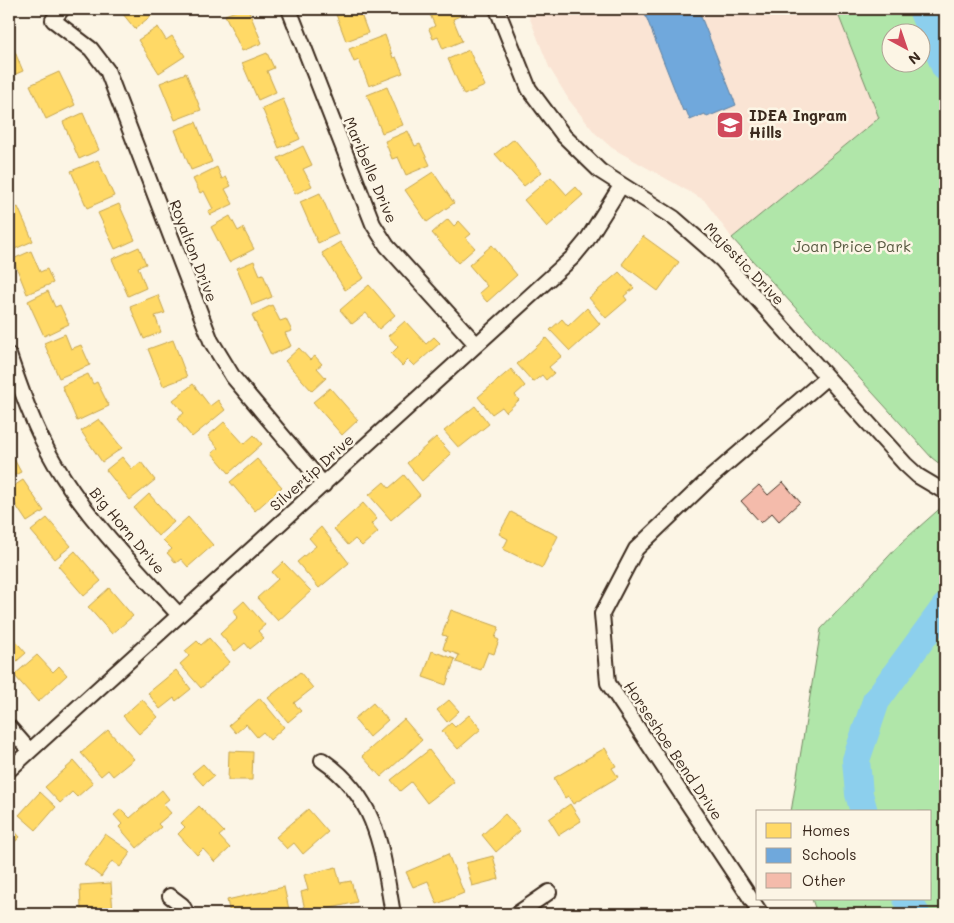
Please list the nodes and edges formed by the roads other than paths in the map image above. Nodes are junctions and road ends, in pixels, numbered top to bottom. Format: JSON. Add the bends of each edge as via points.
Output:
{"nodes":[{"id":1,"x":62,"y":9,"type":"edge"},
{"id":2,"x":289,"y":9,"type":"edge"},
{"id":3,"x":497,"y":9,"type":"edge"},
{"id":4,"x":621,"y":186,"type":"junction"},
{"id":5,"x":476,"y":344,"type":"junction"},
{"id":6,"x":9,"y":355,"type":"edge"},
{"id":7,"x":828,"y":378,"type":"junction"},
{"id":8,"x":324,"y":485,"type":"junction"},
{"id":9,"x":945,"y":492,"type":"edge"},
{"id":10,"x":179,"y":615,"type":"junction"},
{"id":11,"x":9,"y":728,"type":"edge"},
{"id":12,"x":30,"y":751,"type":"junction"},
{"id":13,"x":322,"y":760,"type":"dead end"},
{"id":14,"x":9,"y":770,"type":"edge"},
{"id":15,"x":549,"y":892,"type":"dead end"},
{"id":16,"x":170,"y":896,"type":"dead end"},
{"id":17,"x":187,"y":914,"type":"edge"},
{"id":18,"x":393,"y":914,"type":"edge"},
{"id":19,"x":518,"y":914,"type":"edge"},
{"id":20,"x":761,"y":914,"type":"edge"}],
"edges":[{"from":1,"to":8,"type":"street","name":"Royalton Drive","via":[[53,20],[91,49],[107,70],[211,342],[222,362]]},
{"from":2,"to":5,"type":"street","name":"Maribelle Drive","via":[[373,224],[387,246]]},
{"from":3,"to":4,"type":"street","name":"Majestic Drive","via":[[530,89],[546,113],[579,153]]},
{"from":4,"to":5,"type":"street","name":"Silvertip Drive","via":[[573,257]]},
{"from":4,"to":7,"type":"street","name":"Majestic Drive","via":[[674,218],[699,238]]},
{"from":5,"to":8,"type":"street","name":"Silvertip Drive"},
{"from":6,"to":10,"type":"street","name":"Big Horn Drive","via":[[32,421],[55,464],[95,523]]},
{"from":7,"to":9,"type":"street","name":"Majestic Drive","via":[[905,464]]},
{"from":7,"to":20,"type":"street","name":"Horseshoe Bend Drive","via":[[709,480],[636,549],[602,614],[608,683]]},
{"from":8,"to":10,"type":"street","name":"Silvertip Drive"},
{"from":10,"to":12,"type":"street","name":"Silvertip Drive"},
{"from":11,"to":12,"type":"street"},
{"from":12,"to":14,"type":"street","name":"Silvertip Drive"},
{"from":13,"to":18,"type":"street","via":[[352,785],[367,806],[380,842]]},
{"from":15,"to":19,"type":"street"},
{"from":16,"to":17,"type":"street"}]}
